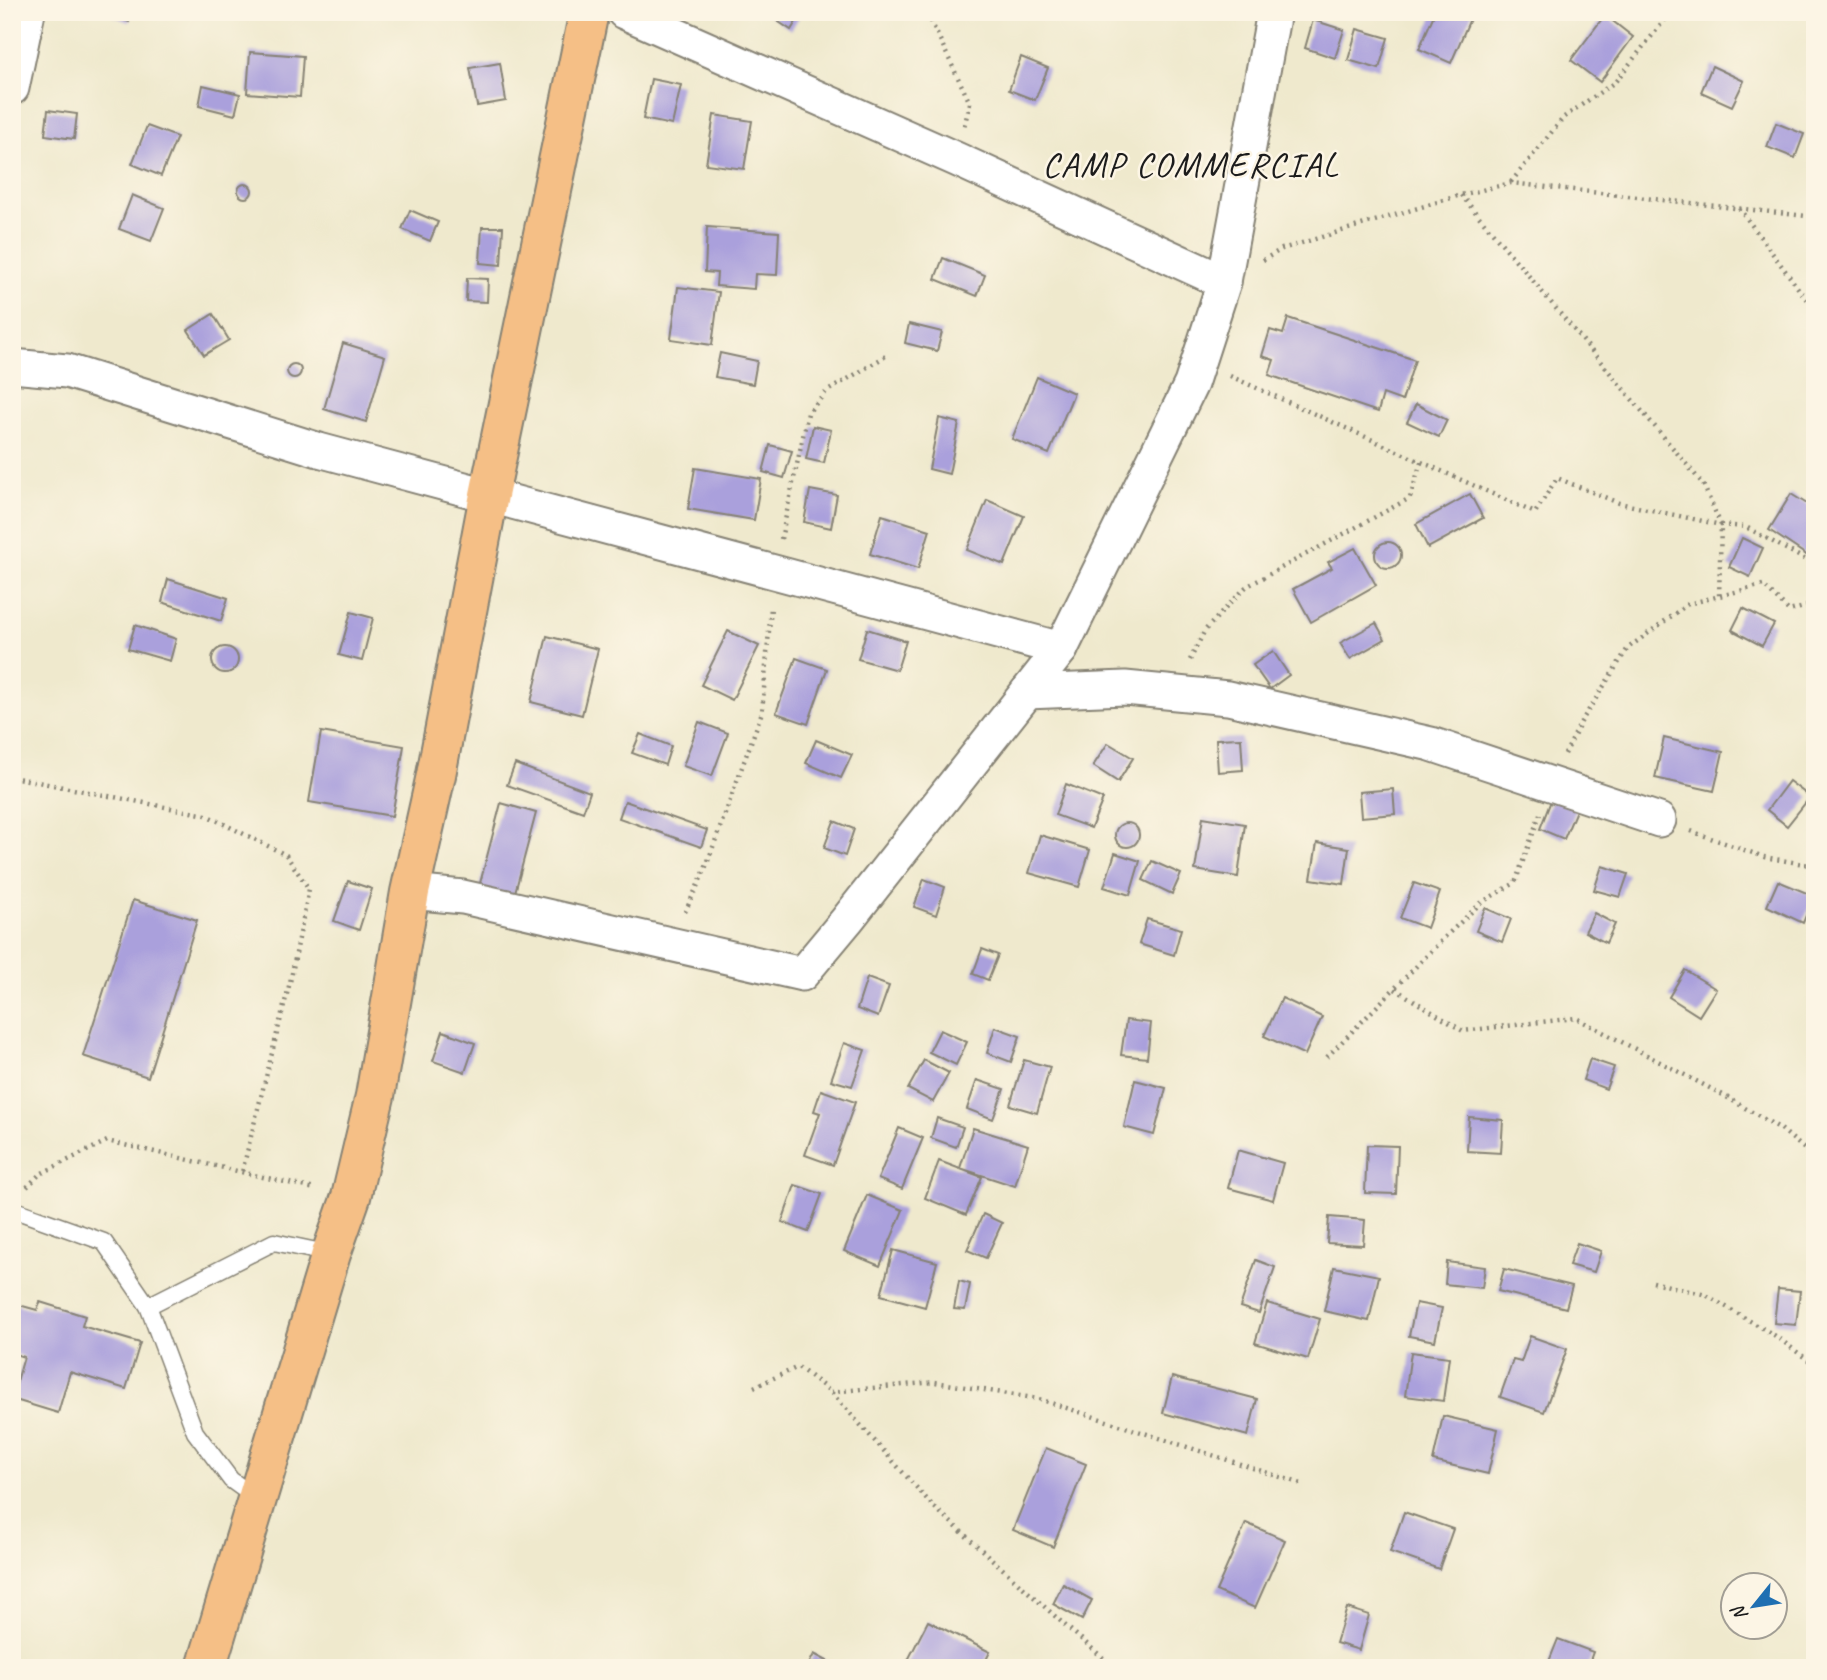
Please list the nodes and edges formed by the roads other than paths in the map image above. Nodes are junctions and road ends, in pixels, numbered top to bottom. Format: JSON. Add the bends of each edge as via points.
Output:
{"nodes":[{"id":1,"x":28,"y":12,"type":"edge"},
{"id":2,"x":589,"y":12,"type":"edge"},
{"id":3,"x":624,"y":12,"type":"edge"},
{"id":4,"x":1274,"y":12,"type":"edge"},
{"id":5,"x":12,"y":88,"type":"edge"},
{"id":6,"x":1224,"y":282,"type":"junction"},
{"id":7,"x":12,"y":366,"type":"edge"},
{"id":8,"x":489,"y":495,"type":"junction"},
{"id":9,"x":1061,"y":649,"type":"junction"},
{"id":10,"x":1027,"y":692,"type":"junction"},
{"id":11,"x":1659,"y":820,"type":"road end"},
{"id":12,"x":410,"y":892,"type":"junction"},
{"id":13,"x":12,"y":1209,"type":"edge"},
{"id":14,"x":331,"y":1254,"type":"junction"},
{"id":15,"x":148,"y":1306,"type":"junction"},
{"id":16,"x":256,"y":1498,"type":"junction"},
{"id":17,"x":206,"y":1668,"type":"edge"}],
"edges":[{"from":1,"to":5,"type":"street"},
{"from":2,"to":8,"type":"main road"},
{"from":3,"to":6,"type":"street"},
{"from":4,"to":6,"type":"street"},
{"from":6,"to":9,"type":"street","via":[[1191,384]]},
{"from":7,"to":8,"type":"street","via":[[67,371],[319,450]]},
{"from":8,"to":9,"type":"street"},
{"from":8,"to":12,"type":"main road"},
{"from":9,"to":10,"type":"street"},
{"from":10,"to":11,"type":"street","via":[[1125,688],[1228,698],[1430,744]]},
{"from":10,"to":12,"type":"street","via":[[802,974],[463,897]]},
{"from":12,"to":14,"type":"main road","via":[[375,1096],[351,1197]]},
{"from":13,"to":15,"type":"lane","via":[[104,1242]]},
{"from":14,"to":15,"type":"lane","via":[[274,1242]]},
{"from":14,"to":16,"type":"main road"},
{"from":15,"to":16,"type":"lane","via":[[195,1432],[231,1480]]},
{"from":16,"to":17,"type":"main road"}]}
